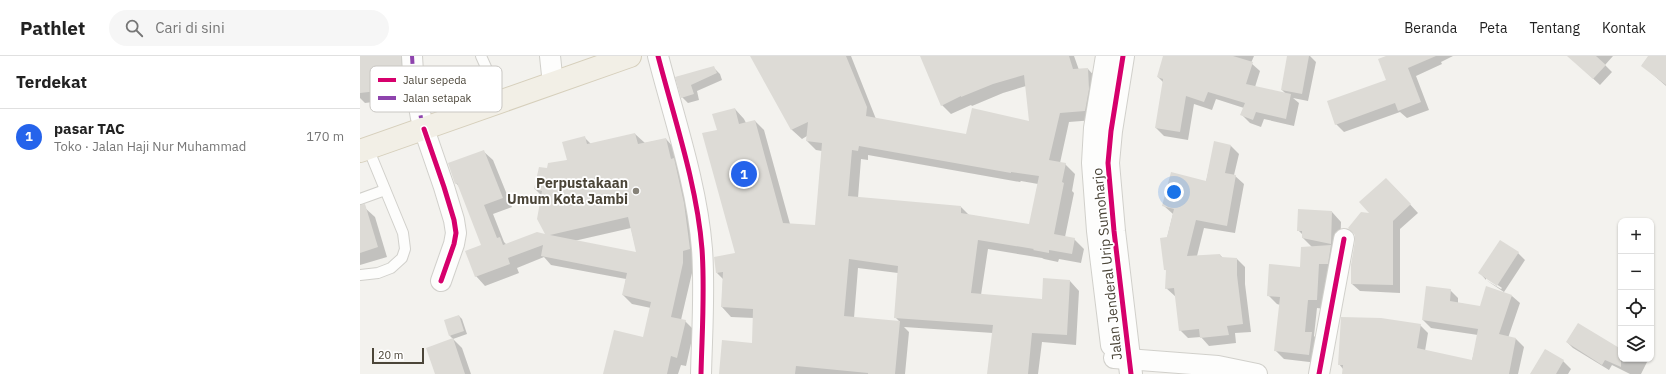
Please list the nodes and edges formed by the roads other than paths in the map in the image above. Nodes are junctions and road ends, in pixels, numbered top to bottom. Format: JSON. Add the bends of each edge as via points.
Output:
{"nodes":[{"id":1,"x":412,"y":56,"type":"edge"},
{"id":2,"x":481,"y":56,"type":"edge"},
{"id":3,"x":604,"y":56,"type":"edge"},
{"id":4,"x":630,"y":56,"type":"edge"},
{"id":5,"x":658,"y":56,"type":"edge"},
{"id":6,"x":1107,"y":56,"type":"edge"},
{"id":7,"x":1124,"y":56,"type":"edge"},
{"id":8,"x":413,"y":66,"type":"edge"},
{"id":9,"x":485,"y":66,"type":"edge"},
{"id":10,"x":551,"y":66,"type":"edge"},
{"id":11,"x":502,"y":90,"type":"edge"},
{"id":12,"x":502,"y":97,"type":"edge"},
{"id":13,"x":420,"y":112,"type":"edge"},
{"id":14,"x":449,"y":112,"type":"edge"},
{"id":15,"x":456,"y":112,"type":"edge"},
{"id":16,"x":422,"y":123,"type":"junction"},
{"id":17,"x":363,"y":146,"type":"edge"},
{"id":18,"x":385,"y":190,"type":"junction"},
{"id":19,"x":360,"y":199,"type":"edge"},
{"id":20,"x":1344,"y":239,"type":"dead end"},
{"id":21,"x":360,"y":275,"type":"edge"},
{"id":22,"x":440,"y":281,"type":"dead end"},
{"id":23,"x":1122,"y":366,"type":"edge"},
{"id":24,"x":701,"y":374,"type":"edge"},
{"id":25,"x":1257,"y":374,"type":"edge"},
{"id":26,"x":1319,"y":374,"type":"edge"}],
"edges":[{"from":1,"to":8,"type":"street"},
{"from":2,"to":9,"type":"lane"},
{"from":3,"to":10,"type":"main road"},
{"from":4,"to":12,"type":"main road"},
{"from":5,"to":24,"type":"street","via":[[692,184],[702,248]]},
{"from":6,"to":23,"type":"street","name":"Jalan Jenderal Urip Sumoharjo","via":[[1095,128],[1093,163],[1098,231]]},
{"from":7,"to":23,"type":"street","name":"Jalan Jenderal Urip Sumoharjo","via":[[1108,163]]},
{"from":10,"to":11,"type":"main road"},
{"from":13,"to":16,"type":"street"},
{"from":14,"to":16,"type":"main road"},
{"from":15,"to":16,"type":"main road"},
{"from":16,"to":17,"type":"main road"},
{"from":16,"to":22,"type":"street","via":[[444,187],[456,233]]},
{"from":17,"to":18,"type":"lane"},
{"from":18,"to":19,"type":"lane"},
{"from":18,"to":21,"type":"lane","via":[[403,233],[404,254],[391,268],[378,273]]},
{"from":20,"to":26,"type":"street"},
{"from":23,"to":25,"type":"street","via":[[1218,366]]}]}
